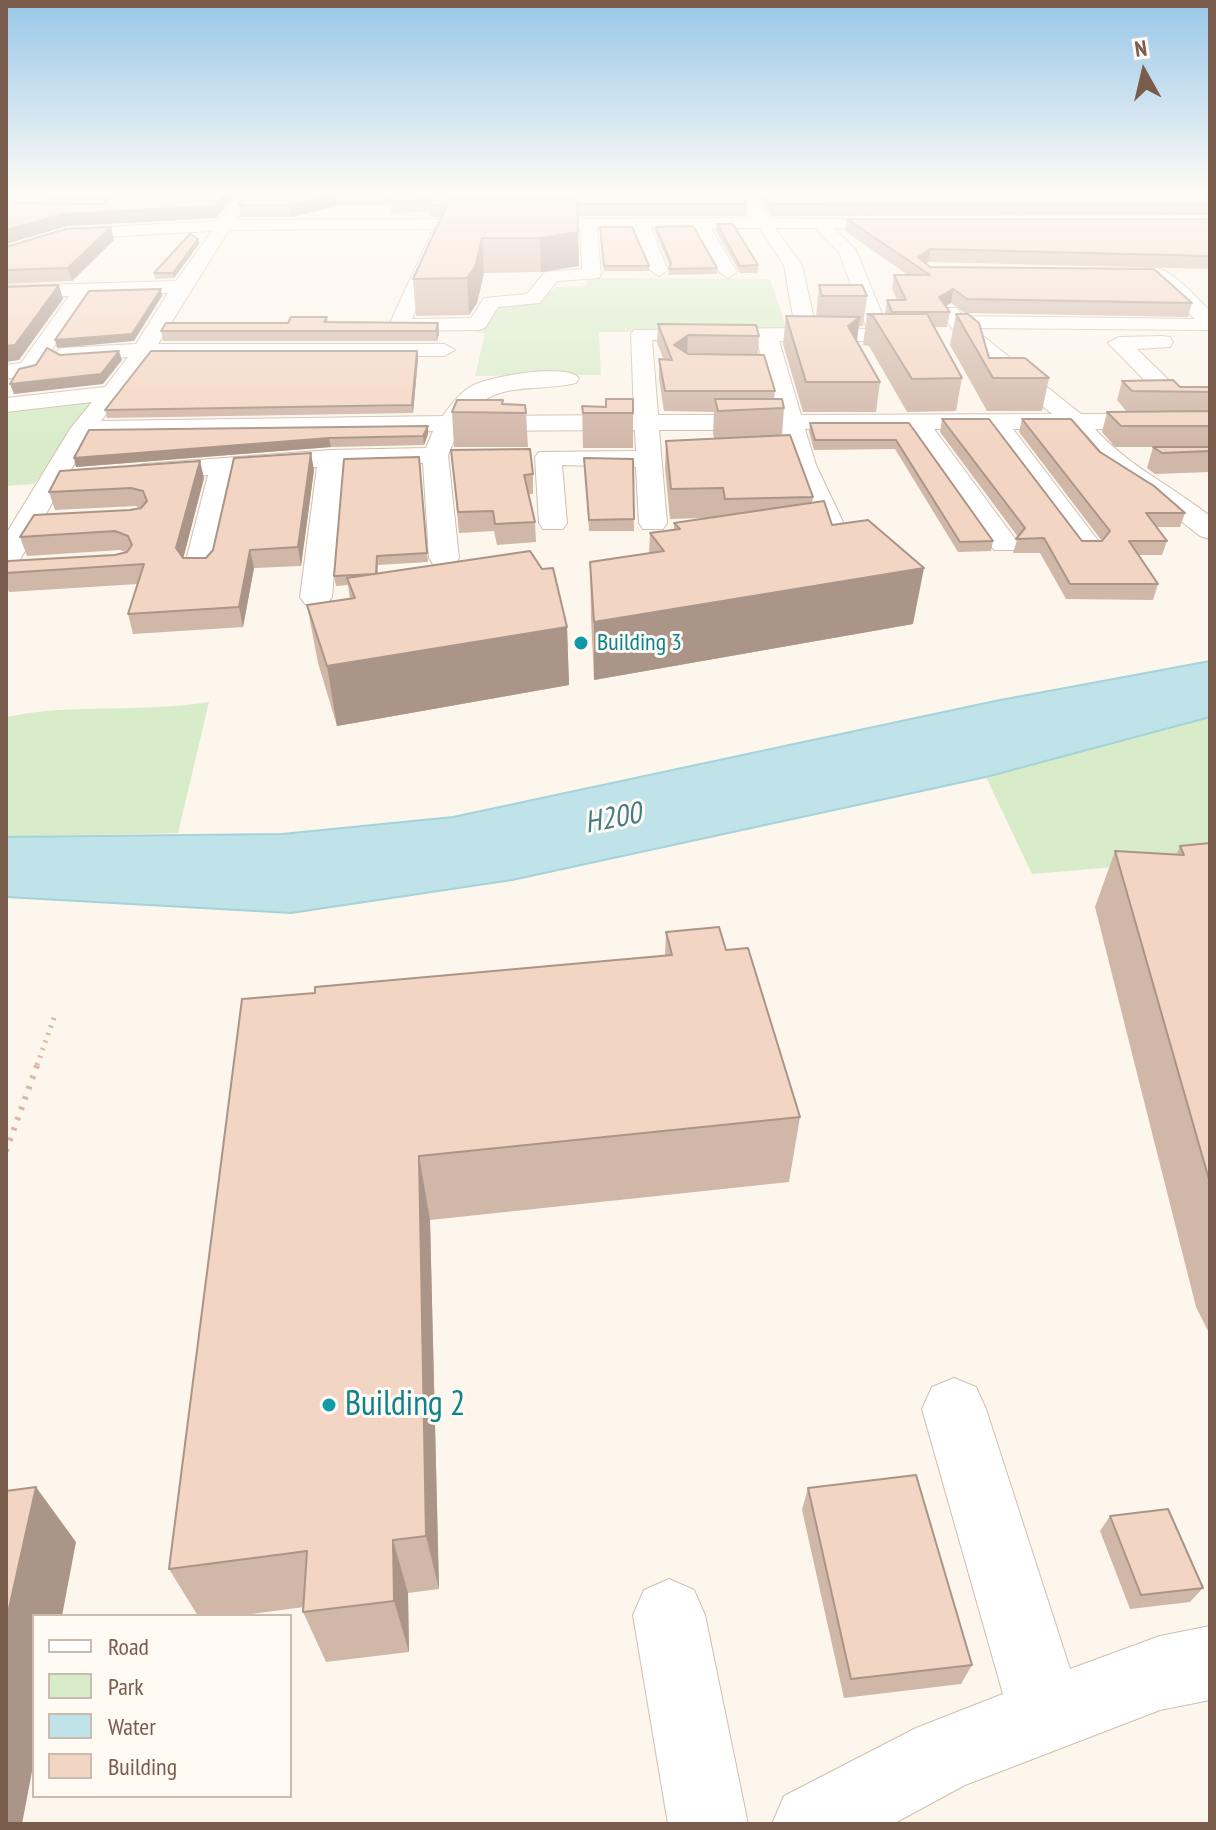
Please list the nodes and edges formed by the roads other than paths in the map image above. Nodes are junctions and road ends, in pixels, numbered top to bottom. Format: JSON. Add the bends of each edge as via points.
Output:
{"nodes":[{"id":1,"x":21,"y":275,"type":"edge"},
{"id":2,"x":191,"y":275,"type":"edge"},
{"id":3,"x":420,"y":275,"type":"edge"},
{"id":4,"x":564,"y":275,"type":"edge"},
{"id":5,"x":797,"y":275,"type":"edge"},
{"id":6,"x":861,"y":275,"type":"edge"},
{"id":7,"x":1160,"y":275,"type":"edge"},
{"id":8,"x":936,"y":285,"type":"edge"},
{"id":9,"x":183,"y":287,"type":"junction"},
{"id":10,"x":118,"y":289,"type":"junction"},
{"id":11,"x":83,"y":290,"type":"junction"},
{"id":12,"x":6,"y":291,"type":"edge"},
{"id":13,"x":844,"y":311,"type":"edge"},
{"id":14,"x":880,"y":312,"type":"junction"},
{"id":15,"x":103,"y":316,"type":"edge"},
{"id":16,"x":947,"y":328,"type":"junction"},
{"id":17,"x":766,"y":334,"type":"junction"},
{"id":18,"x":807,"y":334,"type":"junction"},
{"id":19,"x":880,"y":335,"type":"junction"},
{"id":20,"x":1210,"y":342,"type":"edge"},
{"id":21,"x":143,"y":350,"type":"junction"},
{"id":22,"x":444,"y":350,"type":"dead end"},
{"id":23,"x":62,"y":355,"type":"edge"},
{"id":24,"x":747,"y":365,"type":"edge"},
{"id":25,"x":777,"y":365,"type":"junction"},
{"id":26,"x":6,"y":372,"type":"edge"},
{"id":27,"x":568,"y":378,"type":"dead end"},
{"id":28,"x":1166,"y":389,"type":"junction"},
{"id":29,"x":1191,"y":389,"type":"edge"},
{"id":30,"x":1137,"y":390,"type":"edge"},
{"id":31,"x":1080,"y":391,"type":"dead end"},
{"id":32,"x":1037,"y":392,"type":"junction"},
{"id":33,"x":112,"y":393,"type":"junction"},
{"id":34,"x":881,"y":394,"type":"dead end"},
{"id":35,"x":756,"y":395,"type":"edge"},
{"id":36,"x":786,"y":395,"type":"junction"},
{"id":37,"x":964,"y":396,"type":"edge"},
{"id":38,"x":6,"y":405,"type":"edge"},
{"id":39,"x":985,"y":420,"type":"junction"},
{"id":40,"x":907,"y":421,"type":"junction"},
{"id":41,"x":1075,"y":421,"type":"junction"},
{"id":42,"x":1210,"y":421,"type":"edge"},
{"id":43,"x":649,"y":422,"type":"junction"},
{"id":44,"x":793,"y":422,"type":"junction"},
{"id":45,"x":448,"y":423,"type":"junction"},
{"id":46,"x":82,"y":429,"type":"junction"},
{"id":47,"x":800,"y":452,"type":"junction"},
{"id":48,"x":770,"y":453,"type":"edge"},
{"id":49,"x":435,"y":457,"type":"junction"},
{"id":50,"x":678,"y":457,"type":"edge"},
{"id":51,"x":1158,"y":457,"type":"edge"},
{"id":52,"x":331,"y":458,"type":"junction"},
{"id":53,"x":467,"y":458,"type":"edge"},
{"id":54,"x":1107,"y":458,"type":"junction"},
{"id":55,"x":648,"y":459,"type":"junction"},
{"id":56,"x":223,"y":466,"type":"junction"},
{"id":57,"x":115,"y":475,"type":"edge"},
{"id":58,"x":84,"y":477,"type":"edge"},
{"id":59,"x":51,"y":483,"type":"junction"},
{"id":60,"x":20,"y":490,"type":"dead end"},
{"id":61,"x":59,"y":522,"type":"edge"},
{"id":62,"x":829,"y":522,"type":"edge"},
{"id":63,"x":29,"y":523,"type":"junction"},
{"id":64,"x":553,"y":523,"type":"dead end"},
{"id":65,"x":653,"y":523,"type":"dead end"},
{"id":66,"x":1210,"y":530,"type":"edge"},
{"id":67,"x":1004,"y":544,"type":"dead end"},
{"id":68,"x":1088,"y":547,"type":"edge"},
{"id":69,"x":444,"y":558,"type":"dead end"},
{"id":70,"x":16,"y":565,"type":"edge"},
{"id":71,"x":199,"y":568,"type":"edge"},
{"id":72,"x":316,"y":597,"type":"dead end"},
{"id":73,"x":954,"y":1409,"type":"dead end"},
{"id":74,"x":669,"y":1615,"type":"dead end"},
{"id":75,"x":1210,"y":1663,"type":"edge"},
{"id":76,"x":1047,"y":1716,"type":"junction"},
{"id":77,"x":708,"y":1824,"type":"edge"},
{"id":78,"x":812,"y":1824,"type":"edge"}],
"edges":[{"from":1,"to":12,"type":"street"},
{"from":2,"to":9,"type":"street"},
{"from":3,"to":4,"type":"street","via":[[399,325],[478,324],[491,302],[533,299],[552,276]]},
{"from":5,"to":18,"type":"street","via":[[810,311]]},
{"from":6,"to":14,"type":"street"},
{"from":7,"to":16,"type":"street","via":[[1207,319],[1205,325]]},
{"from":8,"to":16,"type":"street"},
{"from":9,"to":10,"type":"street"},
{"from":9,"to":21,"type":"street"},
{"from":10,"to":11,"type":"street"},
{"from":10,"to":15,"type":"street"},
{"from":11,"to":12,"type":"street"},
{"from":11,"to":26,"type":"street","via":[[28,368]]},
{"from":13,"to":14,"type":"street"},
{"from":14,"to":19,"type":"street"},
{"from":16,"to":19,"type":"street"},
{"from":16,"to":32,"type":"street"},
{"from":17,"to":18,"type":"street"},
{"from":17,"to":25,"type":"street"},
{"from":17,"to":43,"type":"street","via":[[641,334]]},
{"from":18,"to":19,"type":"street"},
{"from":20,"to":28,"type":"street","via":[[1119,343]]},
{"from":21,"to":22,"type":"street"},
{"from":21,"to":23,"type":"street"},
{"from":21,"to":33,"type":"street"},
{"from":24,"to":25,"type":"street"},
{"from":25,"to":36,"type":"street"},
{"from":27,"to":45,"type":"street","via":[[484,386]]},
{"from":28,"to":29,"type":"street"},
{"from":28,"to":30,"type":"street"},
{"from":31,"to":32,"type":"street"},
{"from":32,"to":41,"type":"street"},
{"from":33,"to":38,"type":"street"},
{"from":33,"to":46,"type":"street"},
{"from":34,"to":40,"type":"street"},
{"from":35,"to":36,"type":"street"},
{"from":36,"to":44,"type":"street"},
{"from":37,"to":39,"type":"street"},
{"from":39,"to":40,"type":"street"},
{"from":39,"to":41,"type":"street"},
{"from":39,"to":68,"type":"street"},
{"from":40,"to":44,"type":"street"},
{"from":40,"to":67,"type":"street"},
{"from":41,"to":42,"type":"street"},
{"from":41,"to":54,"type":"street"},
{"from":43,"to":44,"type":"street"},
{"from":43,"to":45,"type":"street"},
{"from":43,"to":55,"type":"street"},
{"from":44,"to":47,"type":"street"},
{"from":45,"to":46,"type":"street"},
{"from":45,"to":49,"type":"street"},
{"from":46,"to":59,"type":"street"},
{"from":47,"to":48,"type":"street"},
{"from":47,"to":62,"type":"street"},
{"from":49,"to":52,"type":"street"},
{"from":49,"to":53,"type":"street"},
{"from":49,"to":69,"type":"street"},
{"from":50,"to":55,"type":"street"},
{"from":51,"to":54,"type":"street"},
{"from":52,"to":56,"type":"street"},
{"from":52,"to":72,"type":"street"},
{"from":54,"to":66,"type":"street"},
{"from":55,"to":64,"type":"street","via":[[536,457]]},
{"from":55,"to":65,"type":"street"},
{"from":56,"to":57,"type":"street"},
{"from":56,"to":71,"type":"street"},
{"from":58,"to":59,"type":"street"},
{"from":59,"to":60,"type":"street"},
{"from":59,"to":63,"type":"street"},
{"from":61,"to":63,"type":"street"},
{"from":63,"to":70,"type":"street"},
{"from":73,"to":76,"type":"street"},
{"from":74,"to":77,"type":"street"},
{"from":75,"to":76,"type":"street","via":[[1160,1673]]},
{"from":76,"to":78,"type":"street","via":[[943,1755]]}]}
